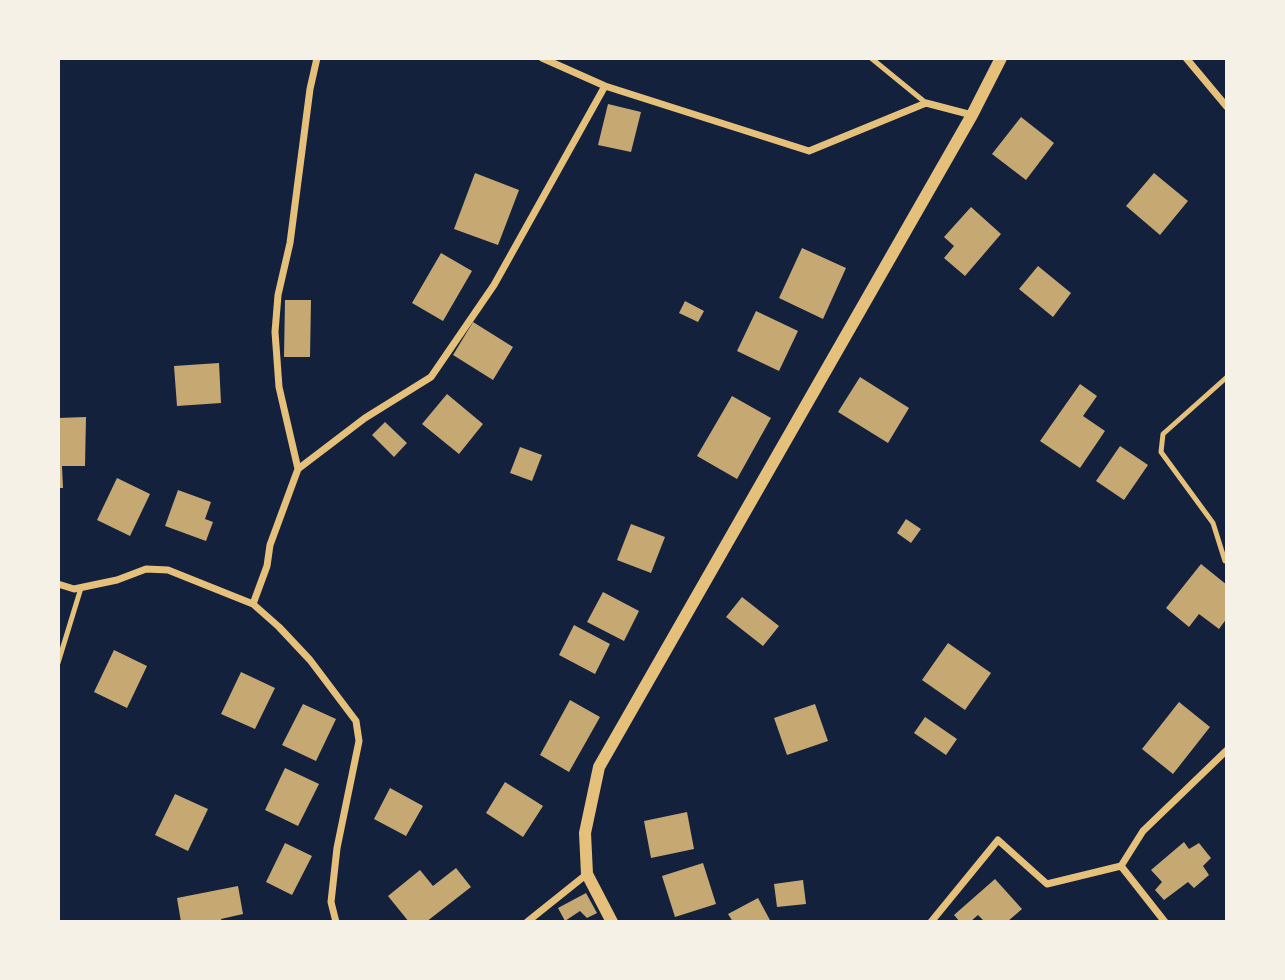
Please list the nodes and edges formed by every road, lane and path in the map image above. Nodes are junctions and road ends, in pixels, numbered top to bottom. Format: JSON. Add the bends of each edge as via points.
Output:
{"nodes":[{"id":1,"x":317,"y":58,"type":"edge"},
{"id":2,"x":542,"y":58,"type":"edge"},
{"id":3,"x":871,"y":58,"type":"edge"},
{"id":4,"x":1001,"y":58,"type":"edge"},
{"id":5,"x":1186,"y":58,"type":"edge"},
{"id":6,"x":605,"y":86,"type":"junction"},
{"id":7,"x":926,"y":103,"type":"junction"},
{"id":8,"x":1227,"y":107,"type":"edge"},
{"id":9,"x":972,"y":115,"type":"junction"},
{"id":10,"x":1227,"y":377,"type":"edge"},
{"id":11,"x":298,"y":469,"type":"junction"},
{"id":12,"x":1225,"y":561,"type":"dead end"},
{"id":13,"x":58,"y":584,"type":"edge"},
{"id":14,"x":81,"y":588,"type":"junction"},
{"id":15,"x":253,"y":604,"type":"junction"},
{"id":16,"x":58,"y":663,"type":"edge"},
{"id":17,"x":1227,"y":750,"type":"edge"},
{"id":18,"x":1121,"y":866,"type":"junction"},
{"id":19,"x":587,"y":874,"type":"junction"},
{"id":20,"x":336,"y":922,"type":"edge"},
{"id":21,"x":527,"y":922,"type":"edge"},
{"id":22,"x":612,"y":922,"type":"edge"},
{"id":23,"x":932,"y":922,"type":"edge"},
{"id":24,"x":1165,"y":922,"type":"edge"}],
"edges":[{"from":1,"to":11,"type":"street","via":[[275,332],[279,387]]},
{"from":2,"to":6,"type":"street"},
{"from":3,"to":7,"type":"lane"},
{"from":4,"to":9,"type":"street"},
{"from":5,"to":8,"type":"street"},
{"from":6,"to":7,"type":"street","via":[[808,151]]},
{"from":6,"to":11,"type":"street","via":[[494,285],[431,376]]},
{"from":7,"to":9,"type":"street"},
{"from":9,"to":19,"type":"street","via":[[599,766],[585,833]]},
{"from":10,"to":12,"type":"lane","via":[[1163,434],[1161,452],[1213,523]]},
{"from":11,"to":15,"type":"street"},
{"from":13,"to":14,"type":"street"},
{"from":14,"to":15,"type":"street","via":[[146,569],[168,569]]},
{"from":14,"to":16,"type":"lane"},
{"from":15,"to":20,"type":"street","via":[[310,660],[356,721],[359,741],[335,861],[331,902]]},
{"from":17,"to":18,"type":"street","via":[[1143,831]]},
{"from":18,"to":23,"type":"street","via":[[1047,884],[999,839]]},
{"from":18,"to":24,"type":"street"},
{"from":19,"to":21,"type":"street"},
{"from":19,"to":22,"type":"street"}]}
